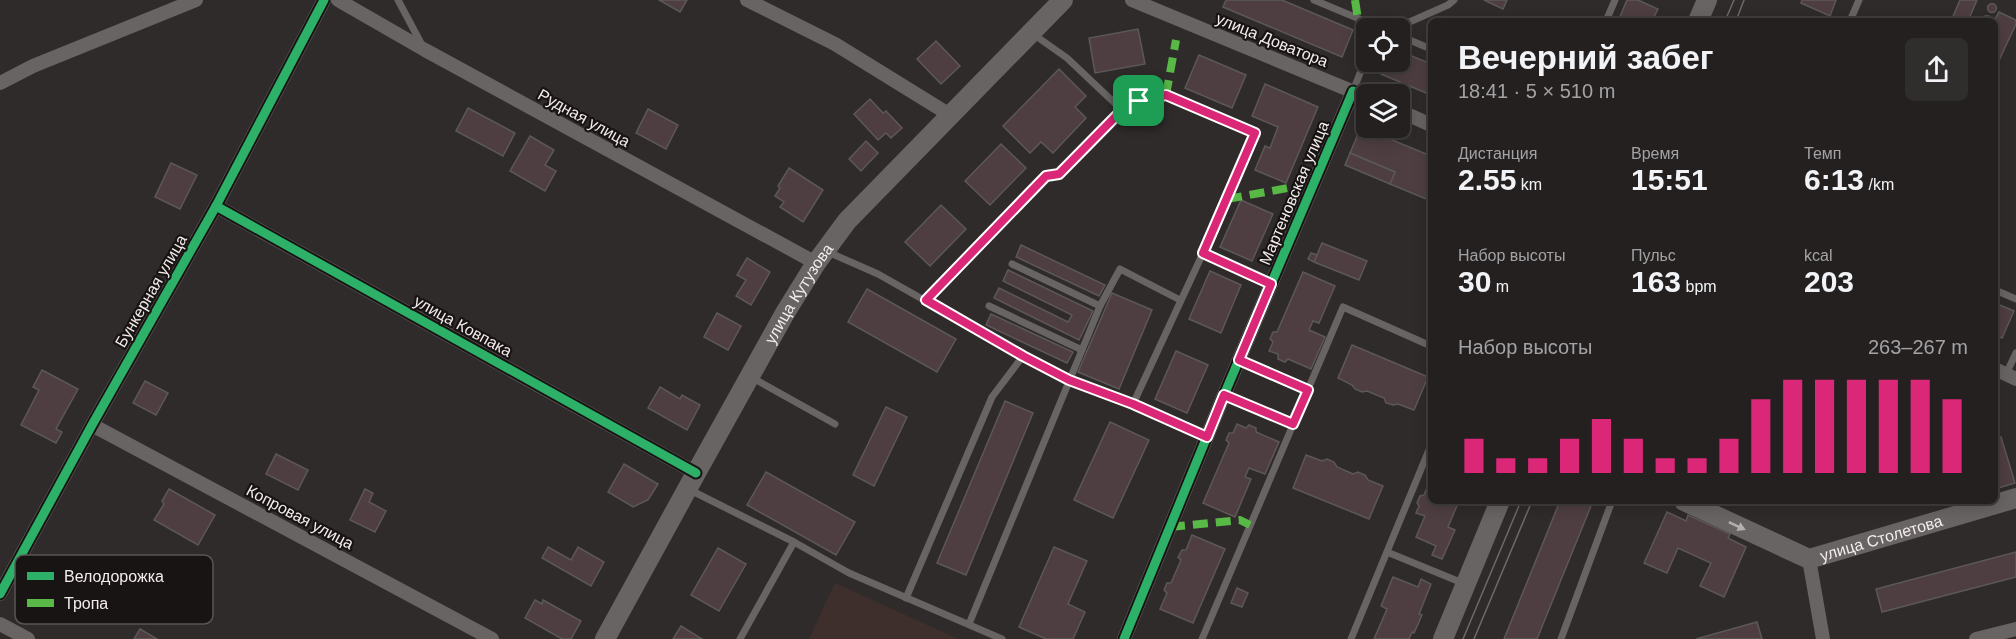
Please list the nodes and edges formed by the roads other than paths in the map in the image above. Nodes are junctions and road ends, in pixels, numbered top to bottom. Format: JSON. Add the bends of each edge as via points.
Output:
{"nodes":[{"id":1,"x":196,"y":0,"type":"edge"},
{"id":2,"x":324,"y":0,"type":"edge"},
{"id":3,"x":338,"y":0,"type":"edge"},
{"id":4,"x":398,"y":0,"type":"edge"},
{"id":5,"x":747,"y":0,"type":"edge"},
{"id":6,"x":1063,"y":0,"type":"edge"},
{"id":7,"x":1132,"y":0,"type":"edge"},
{"id":8,"x":1314,"y":0,"type":"edge"},
{"id":9,"x":1454,"y":0,"type":"edge"},
{"id":10,"x":1615,"y":0,"type":"edge"},
{"id":11,"x":1707,"y":0,"type":"edge"},
{"id":12,"x":1859,"y":0,"type":"edge"},
{"id":13,"x":1356,"y":18,"type":"edge"},
{"id":14,"x":1607,"y":18,"type":"edge"},
{"id":15,"x":1699,"y":18,"type":"edge"},
{"id":16,"x":1851,"y":18,"type":"edge"},
{"id":17,"x":1410,"y":22,"type":"edge"},
{"id":18,"x":1031,"y":32,"type":"junction"},
{"id":19,"x":1410,"y":40,"type":"edge"},
{"id":20,"x":1428,"y":48,"type":"edge"},
{"id":21,"x":425,"y":50,"type":"junction"},
{"id":22,"x":0,"y":83,"type":"edge"},
{"id":23,"x":1356,"y":92,"type":"edge"},
{"id":24,"x":1356,"y":103,"type":"edge"},
{"id":25,"x":1122,"y":110,"type":"junction"},
{"id":26,"x":951,"y":114,"type":"junction"},
{"id":27,"x":1410,"y":116,"type":"edge"},
{"id":28,"x":1428,"y":124,"type":"edge"},
{"id":29,"x":216,"y":206,"type":"junction"},
{"id":30,"x":1203,"y":253,"type":"junction"},
{"id":31,"x":821,"y":256,"type":"junction"},
{"id":32,"x":1012,"y":264,"type":"dead end"},
{"id":33,"x":1271,"y":284,"type":"junction"},
{"id":34,"x":1998,"y":291,"type":"edge"},
{"id":35,"x":2016,"y":299,"type":"edge"},
{"id":36,"x":926,"y":300,"type":"junction"},
{"id":37,"x":1180,"y":300,"type":"junction"},
{"id":38,"x":989,"y":306,"type":"dead end"},
{"id":39,"x":1100,"y":306,"type":"junction"},
{"id":40,"x":1428,"y":345,"type":"edge"},
{"id":41,"x":1082,"y":350,"type":"junction"},
{"id":42,"x":2016,"y":353,"type":"edge"},
{"id":43,"x":1023,"y":356,"type":"junction"},
{"id":44,"x":1239,"y":360,"type":"junction"},
{"id":45,"x":2006,"y":374,"type":"edge"},
{"id":46,"x":750,"y":376,"type":"junction"},
{"id":47,"x":1069,"y":380,"type":"junction"},
{"id":48,"x":1308,"y":390,"type":"junction"},
{"id":49,"x":1224,"y":395,"type":"junction"},
{"id":50,"x":1133,"y":404,"type":"junction"},
{"id":51,"x":835,"y":424,"type":"dead end"},
{"id":52,"x":1293,"y":424,"type":"junction"},
{"id":53,"x":92,"y":425,"type":"junction"},
{"id":54,"x":1207,"y":437,"type":"junction"},
{"id":55,"x":1428,"y":452,"type":"edge"},
{"id":56,"x":692,"y":481,"type":"junction"},
{"id":57,"x":2016,"y":498,"type":"edge"},
{"id":58,"x":1998,"y":503,"type":"edge"},
{"id":59,"x":1499,"y":504,"type":"edge"},
{"id":60,"x":1611,"y":504,"type":"edge"},
{"id":61,"x":1690,"y":504,"type":"edge"},
{"id":62,"x":1996,"y":504,"type":"edge"},
{"id":63,"x":794,"y":542,"type":"junction"},
{"id":64,"x":1387,"y":552,"type":"junction"},
{"id":65,"x":21,"y":555,"type":"edge"},
{"id":66,"x":1809,"y":559,"type":"junction"},
{"id":67,"x":15,"y":566,"type":"edge"},
{"id":68,"x":1466,"y":585,"type":"junction"},
{"id":69,"x":0,"y":594,"type":"edge"},
{"id":70,"x":906,"y":598,"type":"junction"},
{"id":71,"x":0,"y":624,"type":"edge"},
{"id":72,"x":969,"y":624,"type":"junction"},
{"id":73,"x":2016,"y":629,"type":"edge"},
{"id":74,"x":1820,"y":638,"type":"edge"},
{"id":75,"x":28,"y":639,"type":"edge"},
{"id":76,"x":492,"y":639,"type":"edge"},
{"id":77,"x":605,"y":639,"type":"edge"},
{"id":78,"x":740,"y":639,"type":"edge"},
{"id":79,"x":1002,"y":639,"type":"edge"},
{"id":80,"x":1124,"y":639,"type":"edge"},
{"id":81,"x":1202,"y":639,"type":"edge"},
{"id":82,"x":1351,"y":639,"type":"edge"},
{"id":83,"x":1443,"y":639,"type":"edge"},
{"id":84,"x":1561,"y":639,"type":"edge"},
{"id":85,"x":1976,"y":639,"type":"edge"}],
"edges":[{"from":1,"to":22,"type":"street"},
{"from":2,"to":29,"type":"street","name":"Бункерная улица"},
{"from":3,"to":21,"type":"street","name":"Рудная улица"},
{"from":4,"to":21,"type":"lane"},
{"from":5,"to":26,"type":"street","via":[[835,44]]},
{"from":6,"to":18,"type":"main road","name":"улица Кутузова"},
{"from":7,"to":23,"type":"street","name":"улица Доватора"},
{"from":8,"to":13,"type":"lane"},
{"from":9,"to":17,"type":"lane"},
{"from":10,"to":14,"type":"lane"},
{"from":11,"to":15,"type":"main road"},
{"from":12,"to":16,"type":"lane"},
{"from":18,"to":25,"type":"lane","via":[[1067,58]]},
{"from":18,"to":26,"type":"main road","name":"улица Кутузова"},
{"from":19,"to":20,"type":"lane"},
{"from":21,"to":31,"type":"street","name":"Рудная улица"},
{"from":24,"to":33,"type":"street","name":"Мартеновская улица"},
{"from":25,"to":30,"type":"lane","via":[[1139,101],[1166,95],[1255,133]]},
{"from":25,"to":36,"type":"lane","via":[[1059,174],[1046,176]]},
{"from":26,"to":31,"type":"main road","name":"улица Кутузова","via":[[847,221]]},
{"from":27,"to":28,"type":"street"},
{"from":29,"to":53,"type":"street","name":"Бункерная улица"},
{"from":29,"to":56,"type":"street","name":"улица Ковпака"},
{"from":30,"to":33,"type":"lane"},
{"from":30,"to":37,"type":"lane"},
{"from":31,"to":36,"type":"lane","via":[[878,274]]},
{"from":31,"to":46,"type":"main road","name":"улица Кутузова"},
{"from":32,"to":39,"type":"lane"},
{"from":33,"to":44,"type":"street","name":"Мартеновская улица"},
{"from":34,"to":35,"type":"lane"},
{"from":36,"to":43,"type":"lane"},
{"from":37,"to":39,"type":"lane","via":[[1120,269]]},
{"from":37,"to":50,"type":"lane"},
{"from":38,"to":41,"type":"lane"},
{"from":39,"to":41,"type":"lane"},
{"from":40,"to":48,"type":"lane","via":[[1343,307]]},
{"from":41,"to":47,"type":"lane"},
{"from":42,"to":45,"type":"lane"},
{"from":43,"to":47,"type":"lane"},
{"from":43,"to":70,"type":"lane","via":[[992,397]]},
{"from":44,"to":48,"type":"lane"},
{"from":44,"to":49,"type":"street","name":"Мартеновская улица"},
{"from":46,"to":51,"type":"lane"},
{"from":46,"to":56,"type":"main road","name":"улица Кутузова"},
{"from":47,"to":50,"type":"lane"},
{"from":47,"to":72,"type":"lane"},
{"from":48,"to":52,"type":"lane"},
{"from":49,"to":52,"type":"lane"},
{"from":49,"to":54,"type":"street","name":"Мартеновская улица"},
{"from":50,"to":54,"type":"lane"},
{"from":52,"to":81,"type":"lane"},
{"from":53,"to":65,"type":"street","name":"Бункерная улица"},
{"from":53,"to":76,"type":"street","name":"Копровая улица"},
{"from":54,"to":80,"type":"street","name":"Мартеновская улица"},
{"from":55,"to":64,"type":"lane"},
{"from":56,"to":63,"type":"lane"},
{"from":56,"to":77,"type":"main road","name":"улица Кутузова"},
{"from":57,"to":58,"type":"main road","name":"улица Столетова"},
{"from":59,"to":68,"type":"main road"},
{"from":60,"to":84,"type":"lane"},
{"from":61,"to":66,"type":"main road","name":"улица Столетова","one_way":true},
{"from":62,"to":66,"type":"main road","name":"улица Столетова"},
{"from":63,"to":70,"type":"lane","via":[[849,573]]},
{"from":63,"to":78,"type":"lane"},
{"from":64,"to":68,"type":"lane"},
{"from":64,"to":82,"type":"lane"},
{"from":66,"to":74,"type":"street"},
{"from":67,"to":69,"type":"street","name":"Бункерная улица"},
{"from":68,"to":83,"type":"main road"},
{"from":70,"to":72,"type":"lane"},
{"from":71,"to":75,"type":"street"},
{"from":72,"to":79,"type":"lane"},
{"from":73,"to":85,"type":"street"}]}
